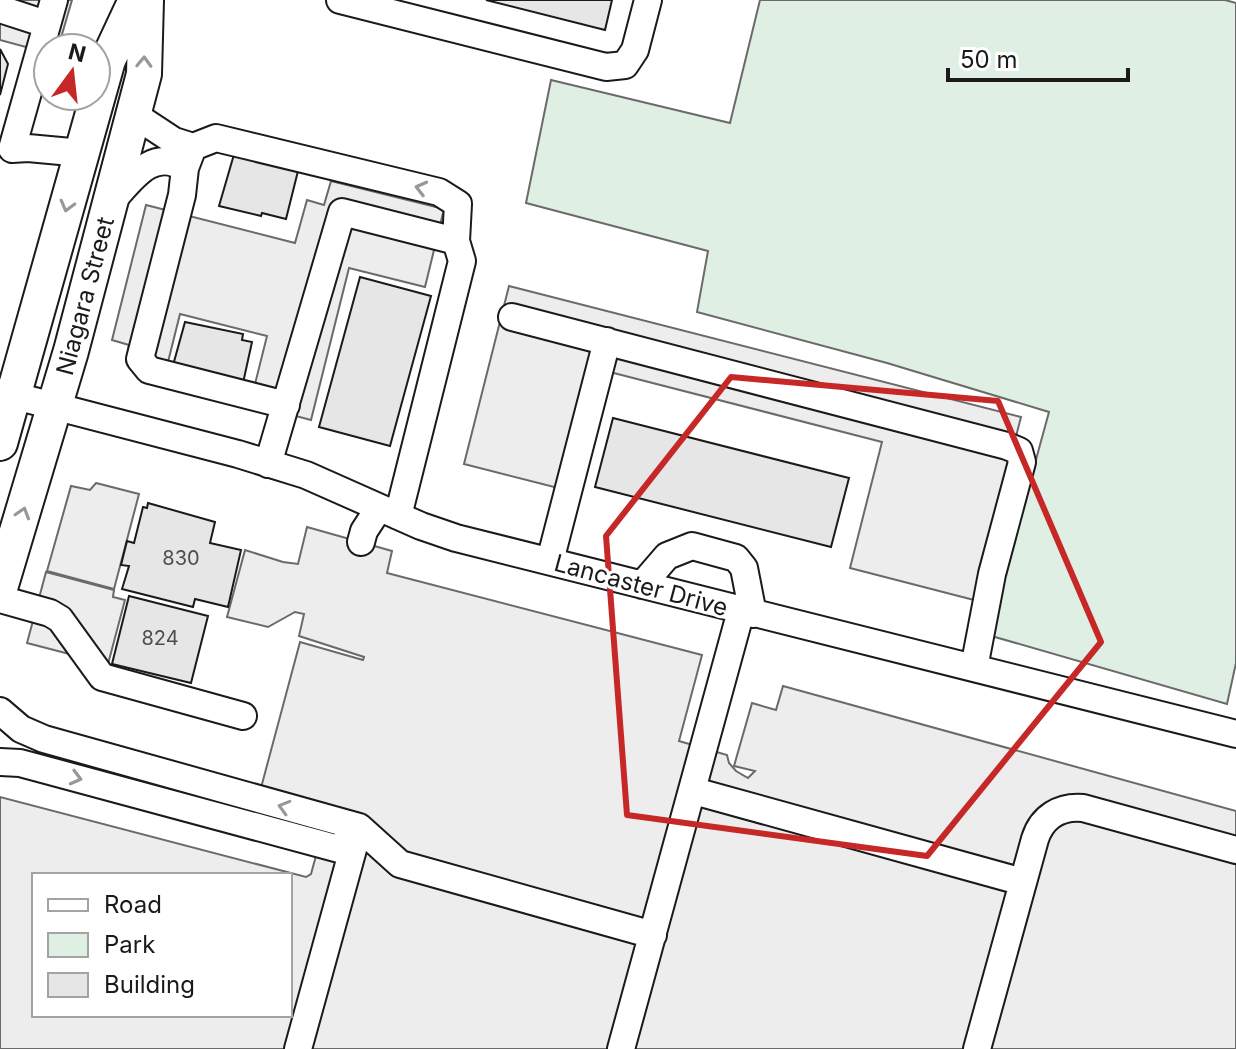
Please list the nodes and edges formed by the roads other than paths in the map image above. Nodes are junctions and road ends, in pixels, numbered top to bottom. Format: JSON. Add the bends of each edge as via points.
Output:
{"nodes":[{"id":1,"x":136,"y":0,"type":"edge"},
{"id":2,"x":146,"y":0,"type":"edge"},
{"id":3,"x":340,"y":0,"type":"edge"},
{"id":4,"x":648,"y":0,"type":"edge"},
{"id":5,"x":0,"y":9,"type":"edge"},
{"id":6,"x":50,"y":12,"type":"edge"},
{"id":7,"x":133,"y":114,"type":"junction"},
{"id":8,"x":6,"y":150,"type":"edge"},
{"id":9,"x":82,"y":153,"type":"junction"},
{"id":10,"x":189,"y":158,"type":"junction"},
{"id":11,"x":111,"y":202,"type":"junction"},
{"id":12,"x":456,"y":241,"type":"junction"},
{"id":13,"x":512,"y":317,"type":"dead end"},
{"id":14,"x":607,"y":341,"type":"junction"},
{"id":15,"x":7,"y":394,"type":"edge"},
{"id":16,"x":286,"y":405,"type":"junction"},
{"id":17,"x":55,"y":408,"type":"junction"},
{"id":18,"x":0,"y":443,"type":"edge"},
{"id":19,"x":268,"y":464,"type":"junction"},
{"id":20,"x":388,"y":512,"type":"junction"},
{"id":21,"x":361,"y":542,"type":"dead end"},
{"id":22,"x":550,"y":561,"type":"junction"},
{"id":23,"x":642,"y":585,"type":"junction"},
{"id":24,"x":0,"y":588,"type":"edge"},
{"id":25,"x":0,"y":599,"type":"edge"},
{"id":26,"x":747,"y":612,"type":"junction"},
{"id":27,"x":974,"y":668,"type":"junction"},
{"id":28,"x":0,"y":711,"type":"edge"},
{"id":29,"x":243,"y":716,"type":"dead end"},
{"id":30,"x":1236,"y":734,"type":"edge"},
{"id":31,"x":0,"y":762,"type":"edge"},
{"id":32,"x":694,"y":791,"type":"junction"},
{"id":33,"x":359,"y":827,"type":"junction"},
{"id":34,"x":1236,"y":850,"type":"edge"},
{"id":35,"x":1023,"y":882,"type":"junction"},
{"id":36,"x":653,"y":935,"type":"junction"},
{"id":37,"x":303,"y":1048,"type":"edge"},
{"id":38,"x":621,"y":1049,"type":"edge"},
{"id":39,"x":977,"y":1049,"type":"edge"}],
"edges":[{"from":1,"to":9,"type":"main road","name":"Niagara Street","via":[[108,60]]},
{"from":7,"to":2,"type":"main road","name":"Niagara Street","one_way":true,"via":[[144,74]]},
{"from":3,"to":4,"type":"street","via":[[606,67],[625,65],[635,50]]},
{"from":5,"to":6,"type":"street"},
{"from":6,"to":8,"type":"street"},
{"from":7,"to":10,"type":"street","via":[[174,141]]},
{"from":7,"to":11,"type":"main road","name":"Niagara Street"},
{"from":8,"to":9,"type":"street"},
{"from":9,"to":15,"type":"main road","name":"Niagara Street","one_way":true},
{"from":10,"to":11,"type":"street","via":[[146,164]]},
{"from":12,"to":10,"type":"street","one_way":true,"via":[[458,204],[439,192],[216,138]]},
{"from":10,"to":16,"type":"street","via":[[140,359],[149,370]]},
{"from":11,"to":17,"type":"main road","name":"Niagara Street"},
{"from":12,"to":16,"type":"street","via":[[342,212]]},
{"from":12,"to":20,"type":"street","via":[[462,261]]},
{"from":13,"to":14,"type":"street"},
{"from":14,"to":22,"type":"street"},
{"from":14,"to":27,"type":"street","via":[[1019,451],[1022,462]]},
{"from":15,"to":17,"type":"street","name":"Lancaster Drive"},
{"from":15,"to":18,"type":"main road","name":"Niagara Street"},
{"from":16,"to":19,"type":"street"},
{"from":17,"to":19,"type":"street","name":"Lancaster Drive"},
{"from":24,"to":17,"type":"main road","name":"Niagara Street","one_way":true},
{"from":19,"to":20,"type":"street","name":"Lancaster Drive"},
{"from":20,"to":21,"type":"street","via":[[364,531]]},
{"from":20,"to":22,"type":"street","name":"Lancaster Drive","via":[[456,538]]},
{"from":22,"to":23,"type":"street","name":"Lancaster Drive"},
{"from":23,"to":26,"type":"street","name":"Lancaster Drive"},
{"from":23,"to":26,"type":"street","via":[[667,556],[692,546],[736,558],[744,568]]},
{"from":25,"to":29,"type":"street","via":[[65,623],[102,677]]},
{"from":26,"to":27,"type":"street","name":"Lancaster Drive"},
{"from":26,"to":32,"type":"street"},
{"from":27,"to":30,"type":"street","name":"Lancaster Drive"},
{"from":33,"to":28,"type":"street","one_way":true,"via":[[44,739]]},
{"from":31,"to":33,"type":"street","one_way":true,"via":[[20,763],[339,849]]},
{"from":32,"to":35,"type":"street"},
{"from":32,"to":36,"type":"street"},
{"from":33,"to":36,"type":"street","via":[[400,864]]},
{"from":33,"to":37,"type":"street"},
{"from":34,"to":35,"type":"street","via":[[1069,808],[1039,828]]},
{"from":35,"to":39,"type":"street"},
{"from":36,"to":38,"type":"street"}]}
